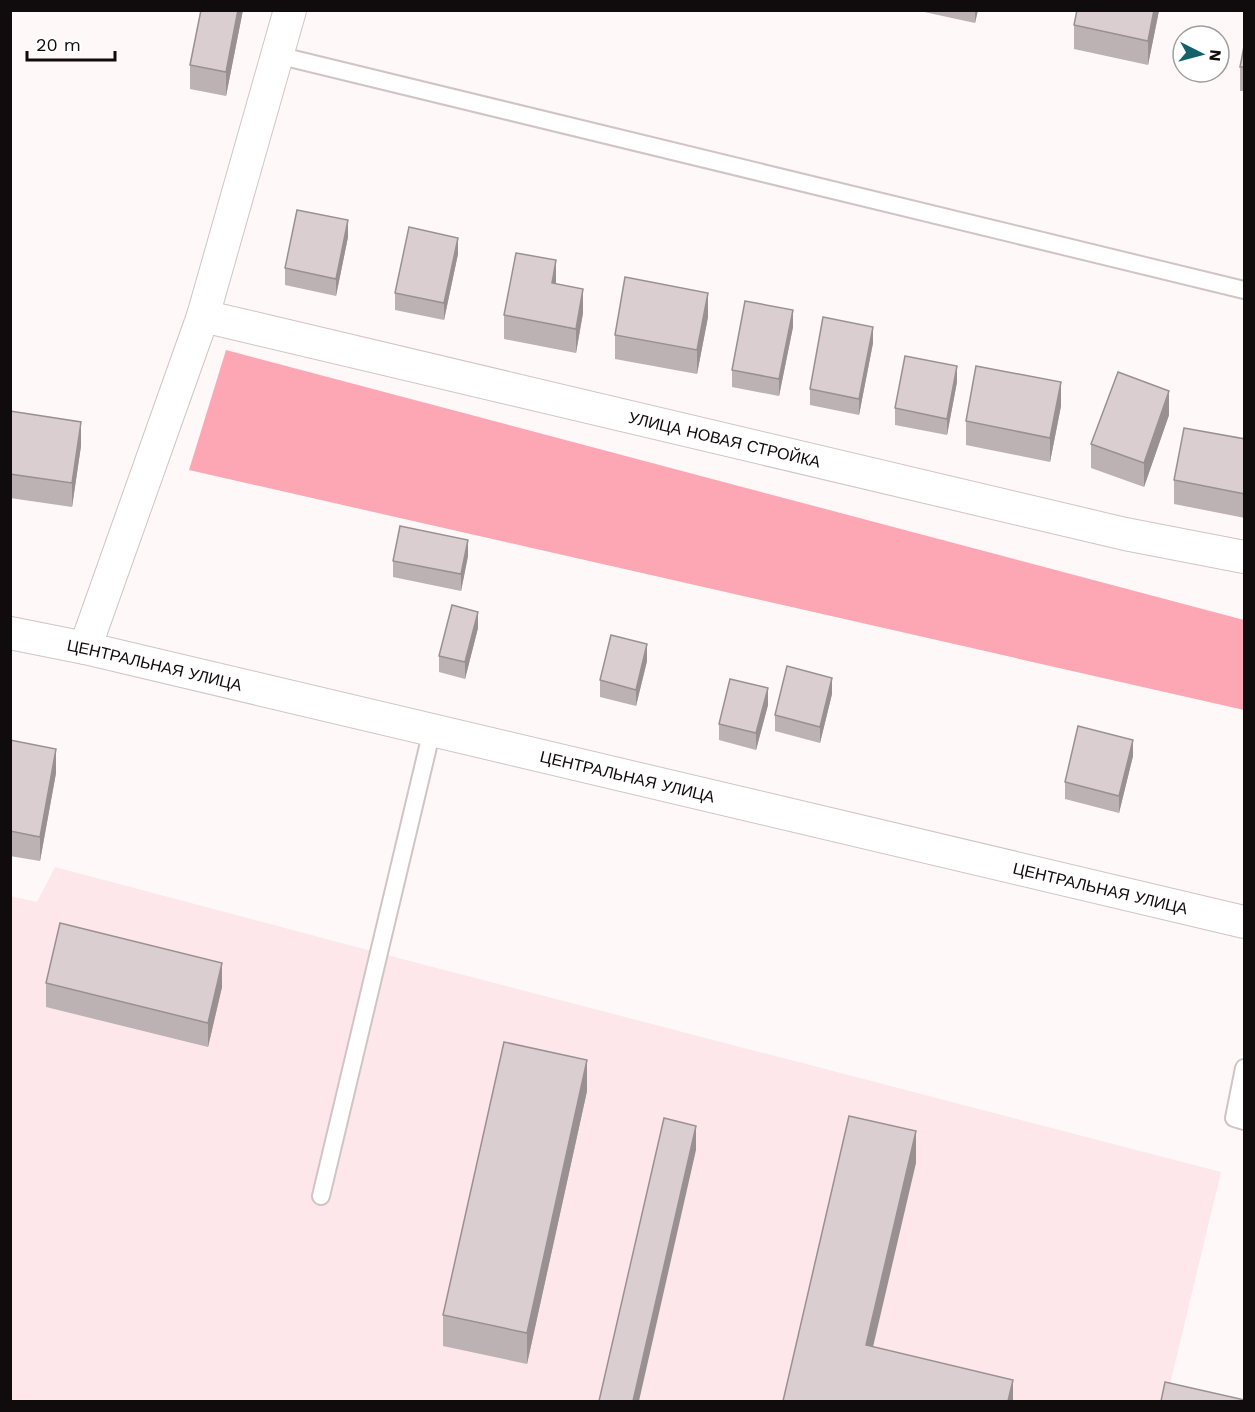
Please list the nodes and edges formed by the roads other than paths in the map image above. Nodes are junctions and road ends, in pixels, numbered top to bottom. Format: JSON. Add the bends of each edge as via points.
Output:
{"nodes":[{"id":1,"x":290,"y":10,"type":"edge"},
{"id":2,"x":278,"y":55,"type":"junction"},
{"id":3,"x":1245,"y":290,"type":"edge"},
{"id":4,"x":203,"y":316,"type":"junction"},
{"id":5,"x":1245,"y":557,"type":"edge"},
{"id":6,"x":10,"y":633,"type":"edge"},
{"id":7,"x":85,"y":648,"type":"junction"},
{"id":8,"x":432,"y":730,"type":"junction"},
{"id":9,"x":1245,"y":922,"type":"edge"},
{"id":10,"x":1245,"y":1068,"type":"edge"},
{"id":11,"x":1245,"y":1120,"type":"edge"},
{"id":12,"x":321,"y":1196,"type":"dead end"}],
"edges":[{"from":1,"to":2,"type":"street"},
{"from":2,"to":3,"type":"lane"},
{"from":2,"to":4,"type":"street"},
{"from":4,"to":5,"type":"street","name":"УЛИЦА НОВАЯ СТРОЙКА","via":[[1125,534]]},
{"from":4,"to":7,"type":"street"},
{"from":6,"to":7,"type":"street","name":"ЦЕНТРАЛЬНАЯ УЛИЦА"},
{"from":7,"to":8,"type":"street","name":"ЦЕНТРАЛЬНАЯ УЛИЦА"},
{"from":8,"to":9,"type":"street","name":"ЦЕНТРАЛЬНАЯ УЛИЦА"},
{"from":8,"to":12,"type":"lane"},
{"from":10,"to":11,"type":"lane","via":[[1234,1118]]}]}
